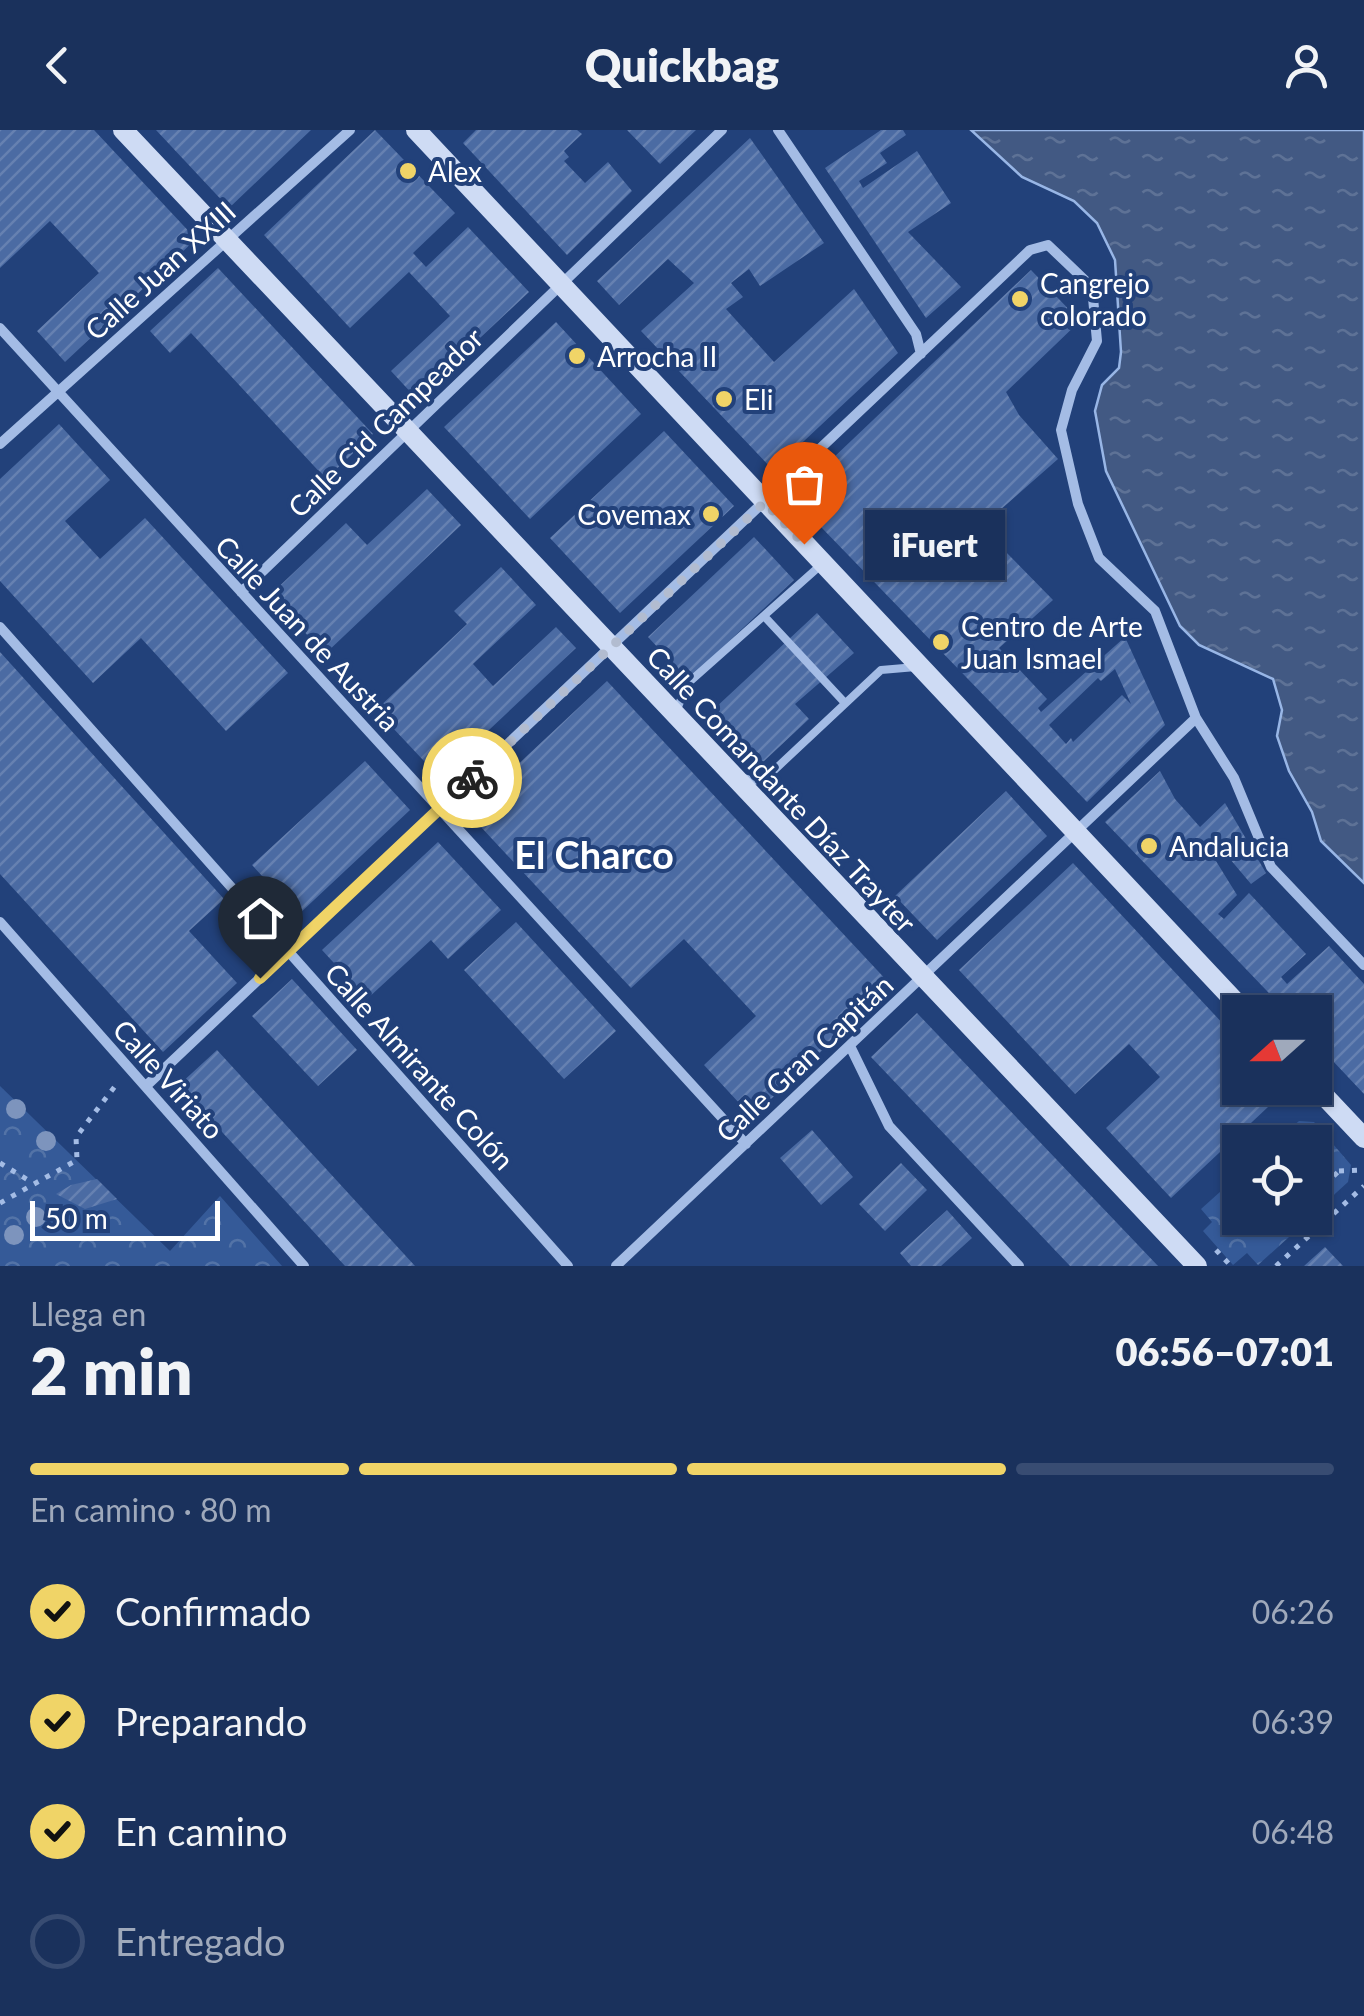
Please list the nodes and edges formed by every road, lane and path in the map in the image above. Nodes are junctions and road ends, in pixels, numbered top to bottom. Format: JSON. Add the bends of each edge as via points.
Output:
{"nodes":[{"id":1,"x":123,"y":130,"type":"edge"},
{"id":2,"x":350,"y":130,"type":"edge"},
{"id":3,"x":416,"y":130,"type":"edge"},
{"id":4,"x":722,"y":130,"type":"edge"},
{"id":5,"x":778,"y":130,"type":"edge"},
{"id":6,"x":227,"y":241,"type":"junction"},
{"id":7,"x":561,"y":284,"type":"junction"},
{"id":8,"x":0,"y":328,"type":"edge"},
{"id":9,"x":920,"y":354,"type":"junction"},
{"id":10,"x":57,"y":392,"type":"junction"},
{"id":11,"x":408,"y":434,"type":"junction"},
{"id":12,"x":0,"y":444,"type":"edge"},
{"id":13,"x":765,"y":502,"type":"junction"},
{"id":14,"x":822,"y":563,"type":"junction"},
{"id":15,"x":240,"y":592,"type":"junction"},
{"id":16,"x":764,"y":616,"type":"junction"},
{"id":17,"x":0,"y":626,"type":"edge"},
{"id":18,"x":610,"y":648,"type":"junction"},
{"id":19,"x":916,"y":667,"type":"junction"},
{"id":20,"x":845,"y":703,"type":"junction"},
{"id":21,"x":675,"y":716,"type":"junction"},
{"id":22,"x":1196,"y":718,"type":"junction"},
{"id":23,"x":734,"y":775,"type":"junction"},
{"id":24,"x":440,"y":809,"type":"junction"},
{"id":25,"x":1076,"y":834,"type":"junction"},
{"id":26,"x":0,"y":922,"type":"edge"},
{"id":27,"x":288,"y":951,"type":"junction"},
{"id":28,"x":1364,"y":965,"type":"edge"},
{"id":29,"x":922,"y":978,"type":"junction"},
{"id":30,"x":1229,"y":995,"type":"edge"},
{"id":31,"x":850,"y":1046,"type":"junction"},
{"id":32,"x":121,"y":1078,"type":"dead end"},
{"id":33,"x":146,"y":1086,"type":"junction"},
{"id":34,"x":1332,"y":1104,"type":"edge"},
{"id":35,"x":1364,"y":1138,"type":"edge"},
{"id":36,"x":746,"y":1144,"type":"junction"},
{"id":37,"x":0,"y":1163,"type":"edge"},
{"id":38,"x":1364,"y":1170,"type":"edge"},
{"id":39,"x":1332,"y":1172,"type":"edge"},
{"id":40,"x":1339,"y":1172,"type":"junction"},
{"id":41,"x":1332,"y":1178,"type":"edge"},
{"id":42,"x":34,"y":1183,"type":"junction"},
{"id":43,"x":1364,"y":1186,"type":"edge"},
{"id":44,"x":0,"y":1203,"type":"edge"},
{"id":45,"x":1332,"y":1215,"type":"edge"},
{"id":46,"x":1310,"y":1235,"type":"edge"},
{"id":47,"x":304,"y":1266,"type":"edge"},
{"id":48,"x":568,"y":1266,"type":"edge"},
{"id":49,"x":616,"y":1266,"type":"edge"},
{"id":50,"x":1019,"y":1266,"type":"edge"},
{"id":51,"x":1197,"y":1266,"type":"edge"},
{"id":52,"x":1276,"y":1266,"type":"edge"}],
"edges":[{"from":1,"to":6,"type":"main road","name":"Calle Comandante Díaz Trayter"},
{"from":2,"to":6,"type":"street","name":"Calle Juan XXIII"},
{"from":3,"to":7,"type":"main road"},
{"from":4,"to":7,"type":"street","name":"Calle Cid Campeador"},
{"from":5,"to":9,"type":"street","via":[[916,334]]},
{"from":6,"to":10,"type":"street","name":"Calle Juan XXIII"},
{"from":6,"to":11,"type":"main road","name":"Calle Comandante Díaz Trayter"},
{"from":7,"to":11,"type":"street","name":"Calle Cid Campeador"},
{"from":7,"to":13,"type":"main road"},
{"from":8,"to":10,"type":"street","name":"Calle Juan de Austria"},
{"from":9,"to":13,"type":"street"},
{"from":9,"to":22,"type":"street","via":[[1030,250],[1048,245],[1092,288],[1097,341],[1061,430],[1078,504],[1099,558],[1155,611]]},
{"from":10,"to":12,"type":"street","name":"Calle Juan XXIII"},
{"from":10,"to":15,"type":"street","name":"Calle Juan de Austria"},
{"from":11,"to":15,"type":"street","name":"Calle Cid Campeador"},
{"from":11,"to":18,"type":"main road","name":"Calle Comandante Díaz Trayter"},
{"from":13,"to":14,"type":"main road"},
{"from":13,"to":18,"type":"street"},
{"from":14,"to":16,"type":"lane"},
{"from":14,"to":19,"type":"main road"},
{"from":15,"to":24,"type":"street","name":"Calle Juan de Austria"},
{"from":16,"to":20,"type":"lane"},
{"from":16,"to":21,"type":"lane","via":[[687,684]]},
{"from":17,"to":27,"type":"street","name":"Calle Almirante Colón"},
{"from":18,"to":21,"type":"main road","name":"Calle Comandante Díaz Trayter"},
{"from":18,"to":24,"type":"street"},
{"from":19,"to":20,"type":"lane","via":[[881,670]]},
{"from":19,"to":25,"type":"main road"},
{"from":20,"to":23,"type":"lane","via":[[769,775],[754,781]]},
{"from":21,"to":23,"type":"main road","name":"Calle Comandante Díaz Trayter"},
{"from":22,"to":25,"type":"street","name":"Calle Gran Capitán"},
{"from":22,"to":28,"type":"street","via":[[1234,778],[1271,866]]},
{"from":23,"to":29,"type":"main road","name":"Calle Comandante Díaz Trayter"},
{"from":24,"to":27,"type":"street"},
{"from":24,"to":36,"type":"street","name":"Calle Juan de Austria"},
{"from":25,"to":29,"type":"street","name":"Calle Gran Capitán"},
{"from":25,"to":30,"type":"main road"},
{"from":26,"to":33,"type":"street","name":"Calle Viriato"},
{"from":27,"to":33,"type":"street"},
{"from":27,"to":48,"type":"street","name":"Calle Almirante Colón"},
{"from":29,"to":31,"type":"street","name":"Calle Gran Capitán"},
{"from":29,"to":51,"type":"main road","name":"Calle Comandante Díaz Trayter"},
{"from":31,"to":36,"type":"street","name":"Calle Gran Capitán"},
{"from":31,"to":50,"type":"street","via":[[889,1126]]},
{"from":32,"to":42,"type":"path","via":[[76,1137],[77,1160]]},
{"from":33,"to":47,"type":"street","name":"Calle Viriato"},
{"from":34,"to":35,"type":"main road"},
{"from":36,"to":49,"type":"street","name":"Calle Gran Capitán"},
{"from":37,"to":42,"type":"path"},
{"from":38,"to":40,"type":"path"},
{"from":39,"to":40,"type":"path"},
{"from":40,"to":41,"type":"path"},
{"from":42,"to":44,"type":"path"},
{"from":43,"to":45,"type":"path"},
{"from":46,"to":52,"type":"path"}]}
